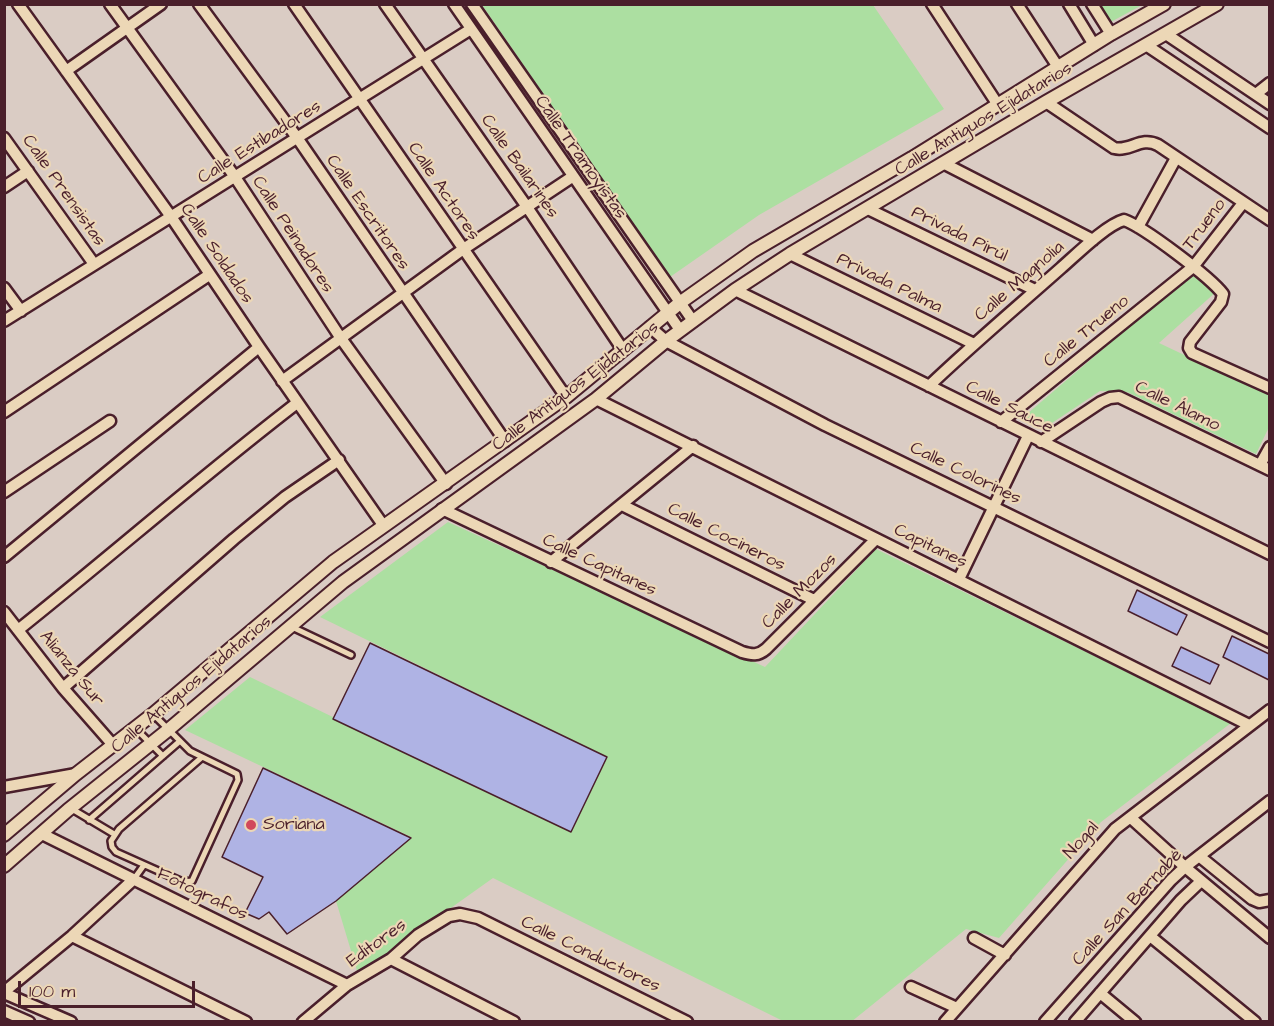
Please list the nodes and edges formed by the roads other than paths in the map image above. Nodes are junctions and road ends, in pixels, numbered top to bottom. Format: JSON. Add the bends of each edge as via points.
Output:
{"nodes":[{"id":1,"x":18,"y":4,"type":"edge"},
{"id":2,"x":110,"y":4,"type":"edge"},
{"id":3,"x":160,"y":4,"type":"edge"},
{"id":4,"x":199,"y":4,"type":"edge"},
{"id":5,"x":294,"y":4,"type":"edge"},
{"id":6,"x":384,"y":4,"type":"edge"},
{"id":7,"x":454,"y":4,"type":"edge"},
{"id":8,"x":471,"y":4,"type":"edge"},
{"id":9,"x":932,"y":4,"type":"edge"},
{"id":10,"x":1017,"y":4,"type":"edge"},
{"id":11,"x":1069,"y":4,"type":"edge"},
{"id":12,"x":1092,"y":4,"type":"edge"},
{"id":13,"x":1164,"y":4,"type":"edge"},
{"id":14,"x":1217,"y":4,"type":"edge"},
{"id":15,"x":126,"y":28,"type":"junction"},
{"id":16,"x":471,"y":29,"type":"junction"},
{"id":17,"x":1111,"y":34,"type":"junction"},
{"id":18,"x":1166,"y":34,"type":"junction"},
{"id":19,"x":1094,"y":45,"type":"junction"},
{"id":20,"x":1146,"y":45,"type":"junction"},
{"id":21,"x":424,"y":59,"type":"junction"},
{"id":22,"x":1059,"y":67,"type":"junction"},
{"id":23,"x":66,"y":71,"type":"junction"},
{"id":24,"x":1269,"y":83,"type":"edge"},
{"id":25,"x":1256,"y":94,"type":"junction"},
{"id":26,"x":361,"y":99,"type":"junction"},
{"id":27,"x":1046,"y":102,"type":"junction"},
{"id":28,"x":1269,"y":104,"type":"edge"},
{"id":29,"x":998,"y":105,"type":"junction"},
{"id":30,"x":1269,"y":128,"type":"edge"},
{"id":31,"x":4,"y":138,"type":"edge"},
{"id":32,"x":298,"y":139,"type":"junction"},
{"id":33,"x":1176,"y":158,"type":"junction"},
{"id":34,"x":945,"y":164,"type":"junction"},
{"id":35,"x":28,"y":171,"type":"junction"},
{"id":36,"x":235,"y":177,"type":"junction"},
{"id":37,"x":572,"y":177,"type":"junction"},
{"id":38,"x":4,"y":187,"type":"edge"},
{"id":39,"x":1243,"y":202,"type":"junction"},
{"id":40,"x":527,"y":207,"type":"junction"},
{"id":41,"x":868,"y":209,"type":"junction"},
{"id":42,"x":172,"y":218,"type":"junction"},
{"id":43,"x":1269,"y":220,"type":"edge"},
{"id":44,"x":1138,"y":227,"type":"junction"},
{"id":45,"x":1093,"y":240,"type":"junction"},
{"id":46,"x":462,"y":250,"type":"junction"},
{"id":47,"x":790,"y":254,"type":"junction"},
{"id":48,"x":94,"y":264,"type":"junction"},
{"id":49,"x":1193,"y":267,"type":"junction"},
{"id":50,"x":209,"y":275,"type":"junction"},
{"id":51,"x":4,"y":288,"type":"edge"},
{"id":52,"x":735,"y":290,"type":"junction"},
{"id":53,"x":1035,"y":290,"type":"junction"},
{"id":54,"x":402,"y":293,"type":"junction"},
{"id":55,"x":681,"y":302,"type":"junction"},
{"id":56,"x":21,"y":311,"type":"junction"},
{"id":57,"x":669,"y":311,"type":"junction"},
{"id":58,"x":4,"y":321,"type":"edge"},
{"id":59,"x":693,"y":321,"type":"junction"},
{"id":60,"x":650,"y":327,"type":"junction"},
{"id":61,"x":680,"y":330,"type":"junction"},
{"id":62,"x":340,"y":337,"type":"junction"},
{"id":63,"x":666,"y":341,"type":"junction"},
{"id":64,"x":974,"y":344,"type":"junction"},
{"id":65,"x":258,"y":347,"type":"junction"},
{"id":66,"x":623,"y":351,"type":"junction"},
{"id":67,"x":282,"y":381,"type":"junction"},
{"id":68,"x":929,"y":386,"type":"junction"},
{"id":69,"x":1269,"y":388,"type":"edge"},
{"id":70,"x":566,"y":398,"type":"junction"},
{"id":71,"x":596,"y":399,"type":"junction"},
{"id":72,"x":297,"y":403,"type":"junction"},
{"id":73,"x":4,"y":412,"type":"edge"},
{"id":74,"x":110,"y":421,"type":"dead end"},
{"id":75,"x":1001,"y":422,"type":"junction"},
{"id":76,"x":1028,"y":436,"type":"junction"},
{"id":77,"x":506,"y":441,"type":"junction"},
{"id":78,"x":1041,"y":442,"type":"junction"},
{"id":79,"x":693,"y":447,"type":"junction"},
{"id":80,"x":1269,"y":447,"type":"edge"},
{"id":81,"x":339,"y":460,"type":"junction"},
{"id":82,"x":1265,"y":468,"type":"edge"},
{"id":83,"x":446,"y":484,"type":"junction"},
{"id":84,"x":4,"y":492,"type":"edge"},
{"id":85,"x":622,"y":505,"type":"junction"},
{"id":86,"x":995,"y":506,"type":"junction"},
{"id":87,"x":442,"y":509,"type":"junction"},
{"id":88,"x":383,"y":525,"type":"junction"},
{"id":89,"x":876,"y":539,"type":"junction"},
{"id":90,"x":1269,"y":554,"type":"edge"},
{"id":91,"x":4,"y":557,"type":"edge"},
{"id":92,"x":551,"y":562,"type":"junction"},
{"id":93,"x":959,"y":579,"type":"junction"},
{"id":94,"x":814,"y":600,"type":"junction"},
{"id":95,"x":4,"y":612,"type":"edge"},
{"id":96,"x":291,"y":626,"type":"junction"},
{"id":97,"x":18,"y":630,"type":"junction"},
{"id":98,"x":1269,"y":642,"type":"edge"},
{"id":99,"x":742,"y":652,"type":"joint"},
{"id":100,"x":351,"y":655,"type":"dead end"},
{"id":101,"x":63,"y":688,"type":"junction"},
{"id":102,"x":1269,"y":710,"type":"edge"},
{"id":103,"x":153,"y":714,"type":"junction"},
{"id":104,"x":1249,"y":725,"type":"junction"},
{"id":105,"x":135,"y":728,"type":"junction"},
{"id":106,"x":168,"y":730,"type":"junction"},
{"id":107,"x":180,"y":741,"type":"junction"},
{"id":108,"x":151,"y":744,"type":"junction"},
{"id":109,"x":113,"y":745,"type":"junction"},
{"id":110,"x":163,"y":756,"type":"junction"},
{"id":111,"x":201,"y":758,"type":"junction"},
{"id":112,"x":76,"y":774,"type":"junction"},
{"id":113,"x":4,"y":787,"type":"edge"},
{"id":114,"x":1269,"y":801,"type":"edge"},
{"id":115,"x":70,"y":809,"type":"junction"},
{"id":116,"x":1131,"y":818,"type":"junction"},
{"id":117,"x":89,"y":820,"type":"junction"},
{"id":118,"x":42,"y":834,"type":"junction"},
{"id":119,"x":114,"y":834,"type":"junction"},
{"id":120,"x":4,"y":835,"type":"edge"},
{"id":121,"x":1199,"y":856,"type":"junction"},
{"id":122,"x":144,"y":865,"type":"junction"},
{"id":123,"x":4,"y":866,"type":"edge"},
{"id":124,"x":1185,"y":867,"type":"junction"},
{"id":125,"x":134,"y":879,"type":"junction"},
{"id":126,"x":1201,"y":881,"type":"junction"},
{"id":127,"x":1269,"y":900,"type":"edge"},
{"id":128,"x":478,"y":918,"type":"joint"},
{"id":129,"x":72,"y":936,"type":"junction"},
{"id":130,"x":1150,"y":936,"type":"junction"},
{"id":131,"x":974,"y":938,"type":"dead end"},
{"id":132,"x":1269,"y":938,"type":"edge"},
{"id":133,"x":1005,"y":955,"type":"junction"},
{"id":134,"x":391,"y":959,"type":"junction"},
{"id":135,"x":347,"y":985,"type":"junction"},
{"id":136,"x":910,"y":987,"type":"dead end"},
{"id":137,"x":4,"y":992,"type":"edge"},
{"id":138,"x":1100,"y":993,"type":"junction"},
{"id":139,"x":957,"y":1008,"type":"junction"},
{"id":140,"x":4,"y":1011,"type":"edge"},
{"id":141,"x":24,"y":1021,"type":"edge"},
{"id":142,"x":71,"y":1022,"type":"edge"},
{"id":143,"x":246,"y":1022,"type":"edge"},
{"id":144,"x":303,"y":1022,"type":"edge"},
{"id":145,"x":514,"y":1022,"type":"edge"},
{"id":146,"x":687,"y":1022,"type":"edge"},
{"id":147,"x":945,"y":1022,"type":"edge"},
{"id":148,"x":1045,"y":1022,"type":"edge"},
{"id":149,"x":1075,"y":1022,"type":"edge"},
{"id":150,"x":1135,"y":1022,"type":"edge"},
{"id":151,"x":1255,"y":1022,"type":"edge"}],
"edges":[{"from":1,"to":23,"type":"street","name":"Calle Soldados"},
{"from":2,"to":15,"type":"street","name":"Calle Peinadores"},
{"from":3,"to":15,"type":"street"},
{"from":4,"to":32,"type":"street","name":"Calle Escritores"},
{"from":5,"to":26,"type":"street","name":"Calle Actores"},
{"from":6,"to":21,"type":"street","name":"Calle Bailarines"},
{"from":7,"to":16,"type":"street","name":"Calle Tramoyistas"},
{"from":8,"to":55,"type":"street","name":"Calle Tramoyistas"},
{"from":9,"to":29,"type":"street"},
{"from":10,"to":22,"type":"street"},
{"from":11,"to":19,"type":"street"},
{"from":12,"to":17,"type":"street"},
{"from":13,"to":17,"type":"street","name":"Calle Antiguos Ejidatarios"},
{"from":14,"to":18,"type":"street","name":"Calle Antiguos Ejidatarios"},
{"from":15,"to":23,"type":"street"},
{"from":15,"to":36,"type":"street","name":"Calle Peinadores"},
{"from":16,"to":21,"type":"street","name":"Calle Estibadores"},
{"from":16,"to":37,"type":"street","name":"Calle Tramoyistas"},
{"from":17,"to":19,"type":"street","name":"Calle Antiguos Ejidatarios"},
{"from":18,"to":20,"type":"street","name":"Calle Antiguos Ejidatarios"},
{"from":18,"to":25,"type":"street"},
{"from":19,"to":22,"type":"street","name":"Calle Antiguos Ejidatarios"},
{"from":20,"to":27,"type":"street","name":"Calle Antiguos Ejidatarios"},
{"from":20,"to":30,"type":"street"},
{"from":21,"to":26,"type":"street","name":"Calle Estibadores"},
{"from":21,"to":40,"type":"street","name":"Calle Bailarines"},
{"from":22,"to":29,"type":"street","name":"Calle Antiguos Ejidatarios"},
{"from":23,"to":42,"type":"street","name":"Calle Soldados"},
{"from":24,"to":25,"type":"street"},
{"from":25,"to":28,"type":"street"},
{"from":26,"to":32,"type":"street","name":"Calle Estibadores"},
{"from":26,"to":46,"type":"street","name":"Calle Actores"},
{"from":27,"to":33,"type":"street","via":[[1114,148],[1147,141]]},
{"from":27,"to":34,"type":"street","name":"Calle Antiguos Ejidatarios"},
{"from":29,"to":55,"type":"street","name":"Calle Antiguos Ejidatarios","via":[[753,251]]},
{"from":31,"to":35,"type":"street","name":"Calle Prensistas"},
{"from":32,"to":36,"type":"street","name":"Calle Estibadores"},
{"from":32,"to":54,"type":"street","name":"Calle Escritores"},
{"from":33,"to":39,"type":"street"},
{"from":33,"to":44,"type":"street"},
{"from":34,"to":41,"type":"street","name":"Calle Antiguos Ejidatarios"},
{"from":34,"to":45,"type":"street"},
{"from":35,"to":38,"type":"street"},
{"from":35,"to":48,"type":"street","name":"Calle Prensistas"},
{"from":36,"to":42,"type":"street","name":"Calle Estibadores"},
{"from":36,"to":62,"type":"street","name":"Calle Peinadores"},
{"from":37,"to":40,"type":"street"},
{"from":37,"to":57,"type":"street","name":"Calle Tramoyistas"},
{"from":39,"to":43,"type":"street"},
{"from":39,"to":49,"type":"street","name":"Trueno"},
{"from":40,"to":46,"type":"street"},
{"from":40,"to":66,"type":"street","name":"Calle Bailarines"},
{"from":41,"to":47,"type":"street","name":"Calle Antiguos Ejidatarios"},
{"from":41,"to":53,"type":"street","name":"Privada Pirúl"},
{"from":42,"to":48,"type":"street","name":"Calle Estibadores"},
{"from":42,"to":50,"type":"street","name":"Calle Soldados"},
{"from":44,"to":45,"type":"street","name":"Calle Magnolia","via":[[1120,221]]},
{"from":44,"to":49,"type":"street"},
{"from":45,"to":53,"type":"street","name":"Calle Magnolia"},
{"from":46,"to":54,"type":"street"},
{"from":46,"to":70,"type":"street","name":"Calle Actores"},
{"from":47,"to":52,"type":"street","name":"Calle Antiguos Ejidatarios"},
{"from":47,"to":64,"type":"street","name":"Privada Palma"},
{"from":48,"to":56,"type":"street","name":"Calle Estibadores"},
{"from":49,"to":69,"type":"street","via":[[1223,294],[1193,337],[1189,348],[1192,353]]},
{"from":49,"to":75,"type":"street","name":"Calle Trueno"},
{"from":50,"to":65,"type":"street","name":"Calle Soldados"},
{"from":50,"to":73,"type":"street"},
{"from":51,"to":56,"type":"street"},
{"from":52,"to":59,"type":"street","name":"Calle Antiguos Ejidatarios"},
{"from":52,"to":68,"type":"street","name":"Calle Sauce"},
{"from":53,"to":64,"type":"street","name":"Calle Magnolia"},
{"from":54,"to":62,"type":"street"},
{"from":54,"to":77,"type":"street","name":"Calle Escritores"},
{"from":55,"to":57,"type":"street","name":"Calle Antiguos Ejidatarios"},
{"from":55,"to":59,"type":"street","name":"Calle Tramoyistas"},
{"from":56,"to":58,"type":"street","name":"Calle Estibadores"},
{"from":57,"to":60,"type":"street","name":"Calle Antiguos Ejidatarios"},
{"from":57,"to":61,"type":"street","name":"Calle Tramoyistas"},
{"from":59,"to":61,"type":"street","name":"Calle Antiguos Ejidatarios"},
{"from":60,"to":63,"type":"street","name":"Calle Colorines"},
{"from":60,"to":66,"type":"street","name":"Calle Antiguos Ejidatarios"},
{"from":61,"to":63,"type":"street","name":"Calle Antiguos Ejidatarios"},
{"from":62,"to":67,"type":"street"},
{"from":62,"to":83,"type":"street","name":"Calle Peinadores"},
{"from":63,"to":71,"type":"street","name":"Calle Antiguos Ejidatarios"},
{"from":63,"to":86,"type":"street","name":"Calle Colorines","via":[[825,425]]},
{"from":64,"to":68,"type":"street","name":"Calle Magnolia"},
{"from":65,"to":67,"type":"street","name":"Calle Soldados"},
{"from":65,"to":91,"type":"street"},
{"from":66,"to":70,"type":"street","name":"Calle Antiguos Ejidatarios"},
{"from":67,"to":72,"type":"street","name":"Calle Soldados"},
{"from":68,"to":75,"type":"street","name":"Calle Sauce"},
{"from":70,"to":77,"type":"street","name":"Calle Antiguos Ejidatarios"},
{"from":71,"to":79,"type":"street","name":"Capitanes"},
{"from":71,"to":87,"type":"street","name":"Calle Antiguos Ejidatarios"},
{"from":72,"to":81,"type":"street","name":"Calle Soldados"},
{"from":72,"to":97,"type":"street"},
{"from":74,"to":84,"type":"street"},
{"from":75,"to":76,"type":"street","name":"Calle Sauce"},
{"from":76,"to":78,"type":"street","name":"Calle Sauce"},
{"from":76,"to":86,"type":"street"},
{"from":77,"to":83,"type":"street","name":"Calle Antiguos Ejidatarios"},
{"from":78,"to":82,"type":"street","name":"Calle Álamo","via":[[1101,402],[1119,397]]},
{"from":78,"to":90,"type":"street","name":"Calle Sauce"},
{"from":79,"to":85,"type":"street"},
{"from":79,"to":89,"type":"street","name":"Capitanes"},
{"from":80,"to":82,"type":"street"},
{"from":81,"to":88,"type":"street","name":"Calle Soldados"},
{"from":81,"to":101,"type":"street","via":[[234,538]]},
{"from":83,"to":88,"type":"street","name":"Calle Antiguos Ejidatarios"},
{"from":85,"to":92,"type":"street"},
{"from":85,"to":94,"type":"street","name":"Calle Cocineros"},
{"from":86,"to":93,"type":"street"},
{"from":86,"to":98,"type":"street","name":"Calle Colorines"},
{"from":87,"to":92,"type":"street","name":"Calle Capitanes"},
{"from":87,"to":96,"type":"street","name":"Calle Antiguos Ejidatarios"},
{"from":88,"to":103,"type":"street","name":"Calle Antiguos Ejidatarios","via":[[333,562]]},
{"from":89,"to":93,"type":"street","name":"Capitanes"},
{"from":89,"to":94,"type":"street","name":"Calle Mozos"},
{"from":92,"to":99,"type":"street","name":"Calle Capitanes"},
{"from":93,"to":104,"type":"street","name":"Capitanes"},
{"from":94,"to":99,"type":"street","name":"Calle Mozos","via":[[760,654]]},
{"from":95,"to":97,"type":"street","name":"Alianza Sur"},
{"from":96,"to":100,"type":"lane"},
{"from":96,"to":106,"type":"street","name":"Calle Antiguos Ejidatarios"},
{"from":97,"to":101,"type":"street","name":"Alianza Sur"},
{"from":101,"to":109,"type":"street","name":"Alianza Sur"},
{"from":102,"to":104,"type":"street","name":"Nogal"},
{"from":103,"to":105,"type":"street","name":"Calle Antiguos Ejidatarios"},
{"from":103,"to":106,"type":"lane"},
{"from":104,"to":116,"type":"street","name":"Nogal"},
{"from":105,"to":108,"type":"lane"},
{"from":105,"to":109,"type":"street","name":"Calle Antiguos Ejidatarios"},
{"from":106,"to":107,"type":"lane"},
{"from":106,"to":108,"type":"street","name":"Calle Antiguos Ejidatarios"},
{"from":107,"to":110,"type":"lane"},
{"from":107,"to":111,"type":"lane"},
{"from":108,"to":110,"type":"lane"},
{"from":108,"to":115,"type":"street","name":"Calle Antiguos Ejidatarios"},
{"from":109,"to":112,"type":"street","name":"Calle Antiguos Ejidatarios"},
{"from":110,"to":117,"type":"lane"},
{"from":111,"to":119,"type":"lane"},
{"from":111,"to":122,"type":"lane","via":[[238,777],[195,878],[183,882]]},
{"from":112,"to":113,"type":"street"},
{"from":112,"to":120,"type":"street","name":"Calle Antiguos Ejidatarios"},
{"from":114,"to":121,"type":"street","name":"Calle San Bernabé"},
{"from":115,"to":117,"type":"lane"},
{"from":115,"to":118,"type":"street","name":"Calle Antiguos Ejidatarios"},
{"from":116,"to":124,"type":"street"},
{"from":116,"to":133,"type":"street","name":"Nogal","via":[[1114,829]]},
{"from":117,"to":119,"type":"lane"},
{"from":118,"to":123,"type":"street","name":"Calle Antiguos Ejidatarios"},
{"from":118,"to":125,"type":"street","name":"Fotografos"},
{"from":119,"to":122,"type":"lane","via":[[111,841],[116,852]]},
{"from":121,"to":124,"type":"street","name":"Calle San Bernabé"},
{"from":121,"to":127,"type":"street","via":[[1252,899]]},
{"from":122,"to":125,"type":"lane"},
{"from":124,"to":126,"type":"street"},
{"from":124,"to":148,"type":"street","name":"Calle San Bernabé"},
{"from":125,"to":129,"type":"street"},
{"from":125,"to":135,"type":"street","name":"Fotografos"},
{"from":126,"to":130,"type":"street","name":"Calle San Bernabé"},
{"from":126,"to":132,"type":"street"},
{"from":128,"to":134,"type":"street","name":"Editores","via":[[449,916],[418,935]]},
{"from":128,"to":146,"type":"street","name":"Calle Conductores"},
{"from":129,"to":137,"type":"street"},
{"from":129,"to":143,"type":"street"},
{"from":130,"to":138,"type":"street","name":"Calle San Bernabé"},
{"from":130,"to":151,"type":"street"},
{"from":131,"to":133,"type":"street"},
{"from":133,"to":139,"type":"street","name":"Nogal"},
{"from":134,"to":135,"type":"street","name":"Editores"},
{"from":134,"to":145,"type":"street"},
{"from":135,"to":144,"type":"street","name":"Editores"},
{"from":136,"to":139,"type":"street"},
{"from":137,"to":142,"type":"street"},
{"from":138,"to":149,"type":"street","name":"Calle San Bernabé"},
{"from":138,"to":150,"type":"street"},
{"from":139,"to":147,"type":"street","name":"Nogal"},
{"from":140,"to":141,"type":"street"}]}
